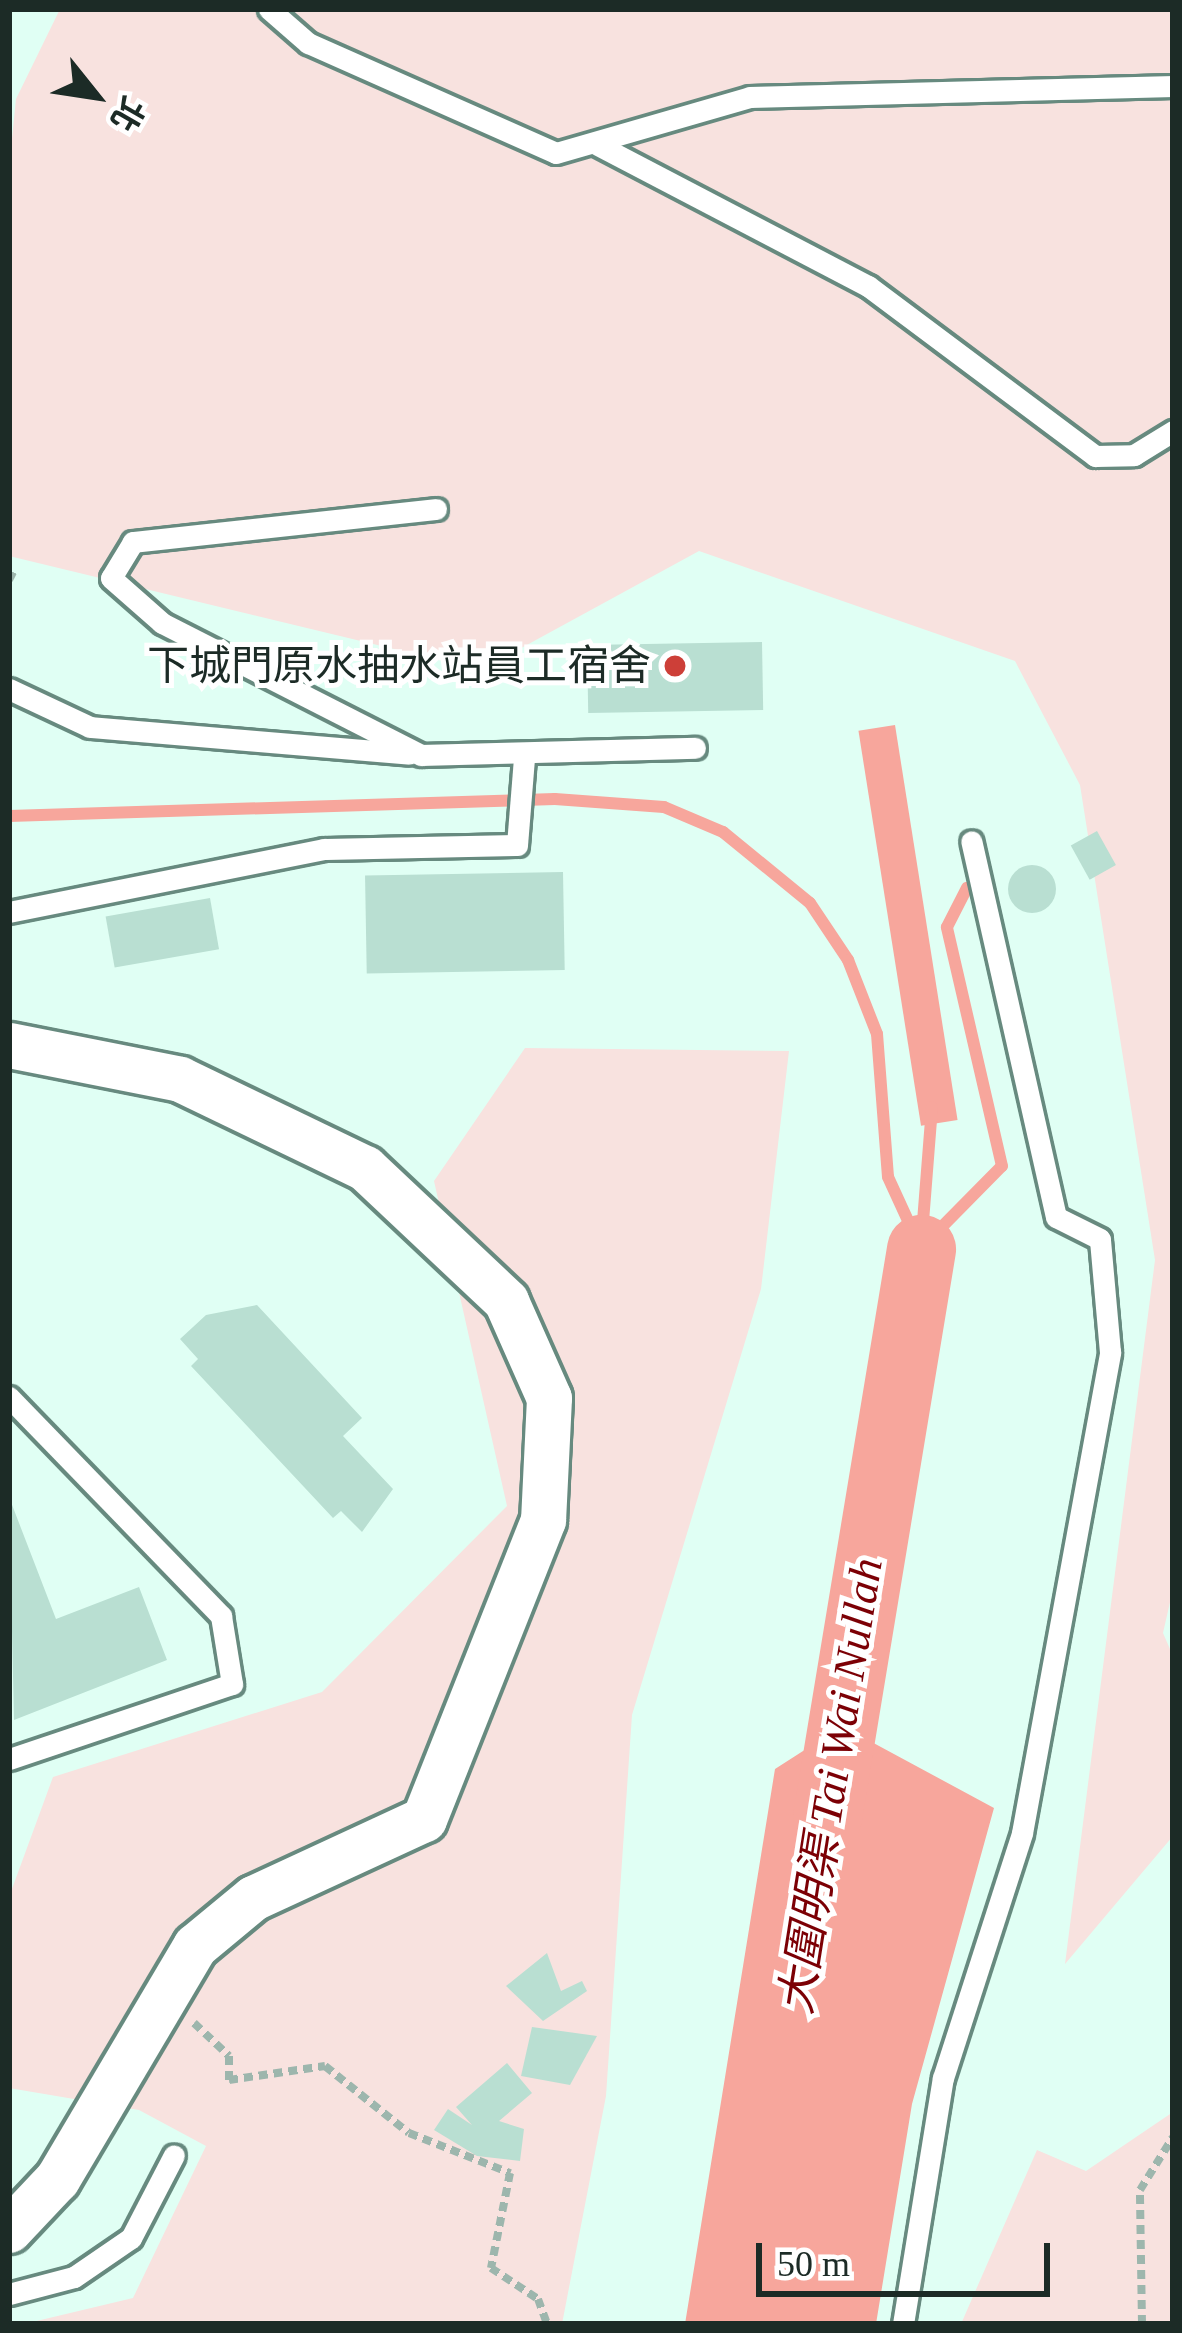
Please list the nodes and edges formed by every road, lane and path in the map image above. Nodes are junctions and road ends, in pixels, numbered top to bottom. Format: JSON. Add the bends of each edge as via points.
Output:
{"nodes":[{"id":1,"x":269,"y":9,"type":"edge"},
{"id":2,"x":1173,"y":86,"type":"edge"},
{"id":3,"x":598,"y":145,"type":"junction"},
{"id":4,"x":1173,"y":431,"type":"edge"},
{"id":5,"x":436,"y":509,"type":"dead end"},
{"id":6,"x":9,"y":689,"type":"edge"},
{"id":7,"x":695,"y":748,"type":"dead end"},
{"id":8,"x":421,"y":755,"type":"junction"},
{"id":9,"x":524,"y":758,"type":"junction"},
{"id":10,"x":971,"y":841,"type":"dead end"},
{"id":11,"x":9,"y":912,"type":"edge"},
{"id":12,"x":9,"y":1045,"type":"edge"},
{"id":13,"x":9,"y":1396,"type":"edge"},
{"id":14,"x":9,"y":1759,"type":"edge"},
{"id":15,"x":230,"y":2056,"type":"dead end"},
{"id":16,"x":1173,"y":2137,"type":"edge"},
{"id":17,"x":174,"y":2155,"type":"dead end"},
{"id":18,"x":9,"y":2230,"type":"edge"},
{"id":19,"x":9,"y":2294,"type":"edge"},
{"id":20,"x":547,"y":2324,"type":"edge"},
{"id":21,"x":904,"y":2324,"type":"edge"},
{"id":22,"x":1142,"y":2324,"type":"edge"}],
"edges":[{"from":1,"to":3,"type":"lane","via":[[291,34],[470,122],[556,153]]},
{"from":2,"to":3,"type":"lane","via":[[751,97]]},
{"from":3,"to":4,"type":"lane","via":[[868,286],[1095,456],[1134,454]]},
{"from":5,"to":8,"type":"lane","via":[[134,542],[111,578],[162,623]]},
{"from":6,"to":8,"type":"lane","via":[[90,727]]},
{"from":7,"to":9,"type":"lane"},
{"from":8,"to":9,"type":"lane"},
{"from":9,"to":11,"type":"lane","via":[[517,845],[324,849]]},
{"from":10,"to":21,"type":"lane","via":[[1056,1216],[1100,1239],[1110,1352],[1098,1466],[1022,1833],[943,2078]]},
{"from":12,"to":18,"type":"street","via":[[180,1079],[365,1168],[506,1301],[549,1398],[543,1520],[424,1819],[253,1898],[195,1946],[57,2179]]},
{"from":13,"to":14,"type":"lane","via":[[221,1616],[232,1684]]},
{"from":15,"to":20,"type":"path","via":[[229,2080],[325,2066],[409,2133],[511,2173],[491,2268],[538,2300]]},
{"from":16,"to":22,"type":"path","via":[[1140,2190]]},
{"from":17,"to":19,"type":"lane","via":[[131,2237],[74,2277]]}]}
